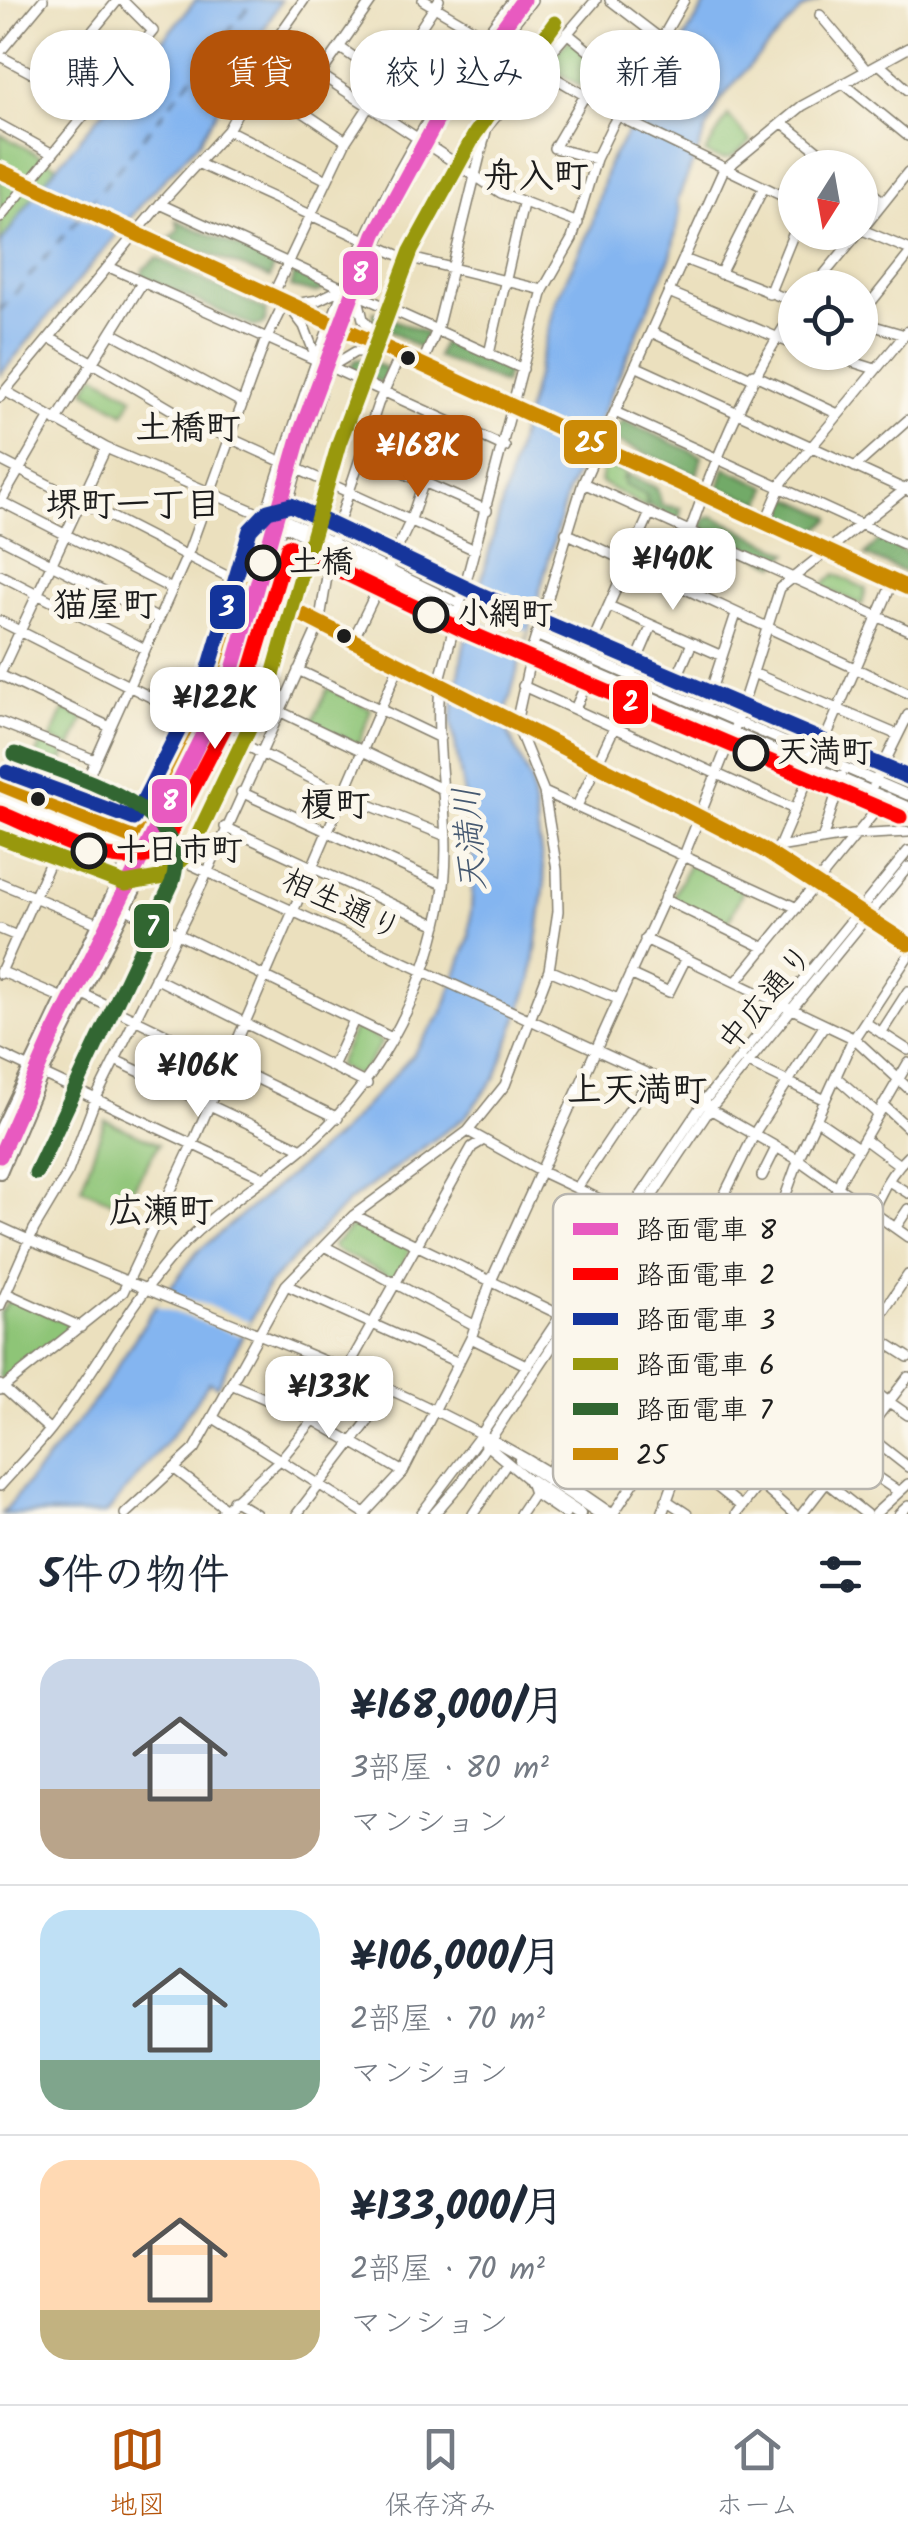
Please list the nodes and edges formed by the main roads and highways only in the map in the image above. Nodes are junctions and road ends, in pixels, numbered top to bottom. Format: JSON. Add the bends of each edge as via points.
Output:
{"nodes":[{"id":1,"x":263,"y":595,"type":"junction"},
{"id":2,"x":0,"y":784,"type":"edge"},
{"id":3,"x":0,"y":802,"type":"edge"},
{"id":4,"x":136,"y":847,"type":"junction"},
{"id":5,"x":155,"y":848,"type":"junction"},
{"id":6,"x":908,"y":944,"type":"edge"},
{"id":7,"x":0,"y":1132,"type":"edge"},
{"id":8,"x":0,"y":1172,"type":"edge"},
{"id":9,"x":514,"y":1461,"type":"road end"},
{"id":10,"x":541,"y":1482,"type":"junction"},
{"id":11,"x":553,"y":1488,"type":"edge"},
{"id":12,"x":554,"y":1489,"type":"edge"},
{"id":13,"x":579,"y":1514,"type":"edge"},
{"id":14,"x":602,"y":1514,"type":"edge"}],
"edges":[{"from":1,"to":4,"type":"main road","via":[[248,587],[228,661]]},
{"from":1,"to":5,"type":"main road","via":[[243,664]]},
{"from":1,"to":6,"type":"main road","via":[[777,852]]},
{"from":2,"to":4,"type":"highway"},
{"from":3,"to":4,"type":"highway"},
{"from":4,"to":5,"type":"highway"},
{"from":4,"to":7,"type":"highway"},
{"from":5,"to":8,"type":"highway"},
{"from":9,"to":10,"type":"highway"},
{"from":10,"to":11,"type":"highway"},
{"from":10,"to":13,"type":"highway"},
{"from":12,"to":14,"type":"highway"}]}
